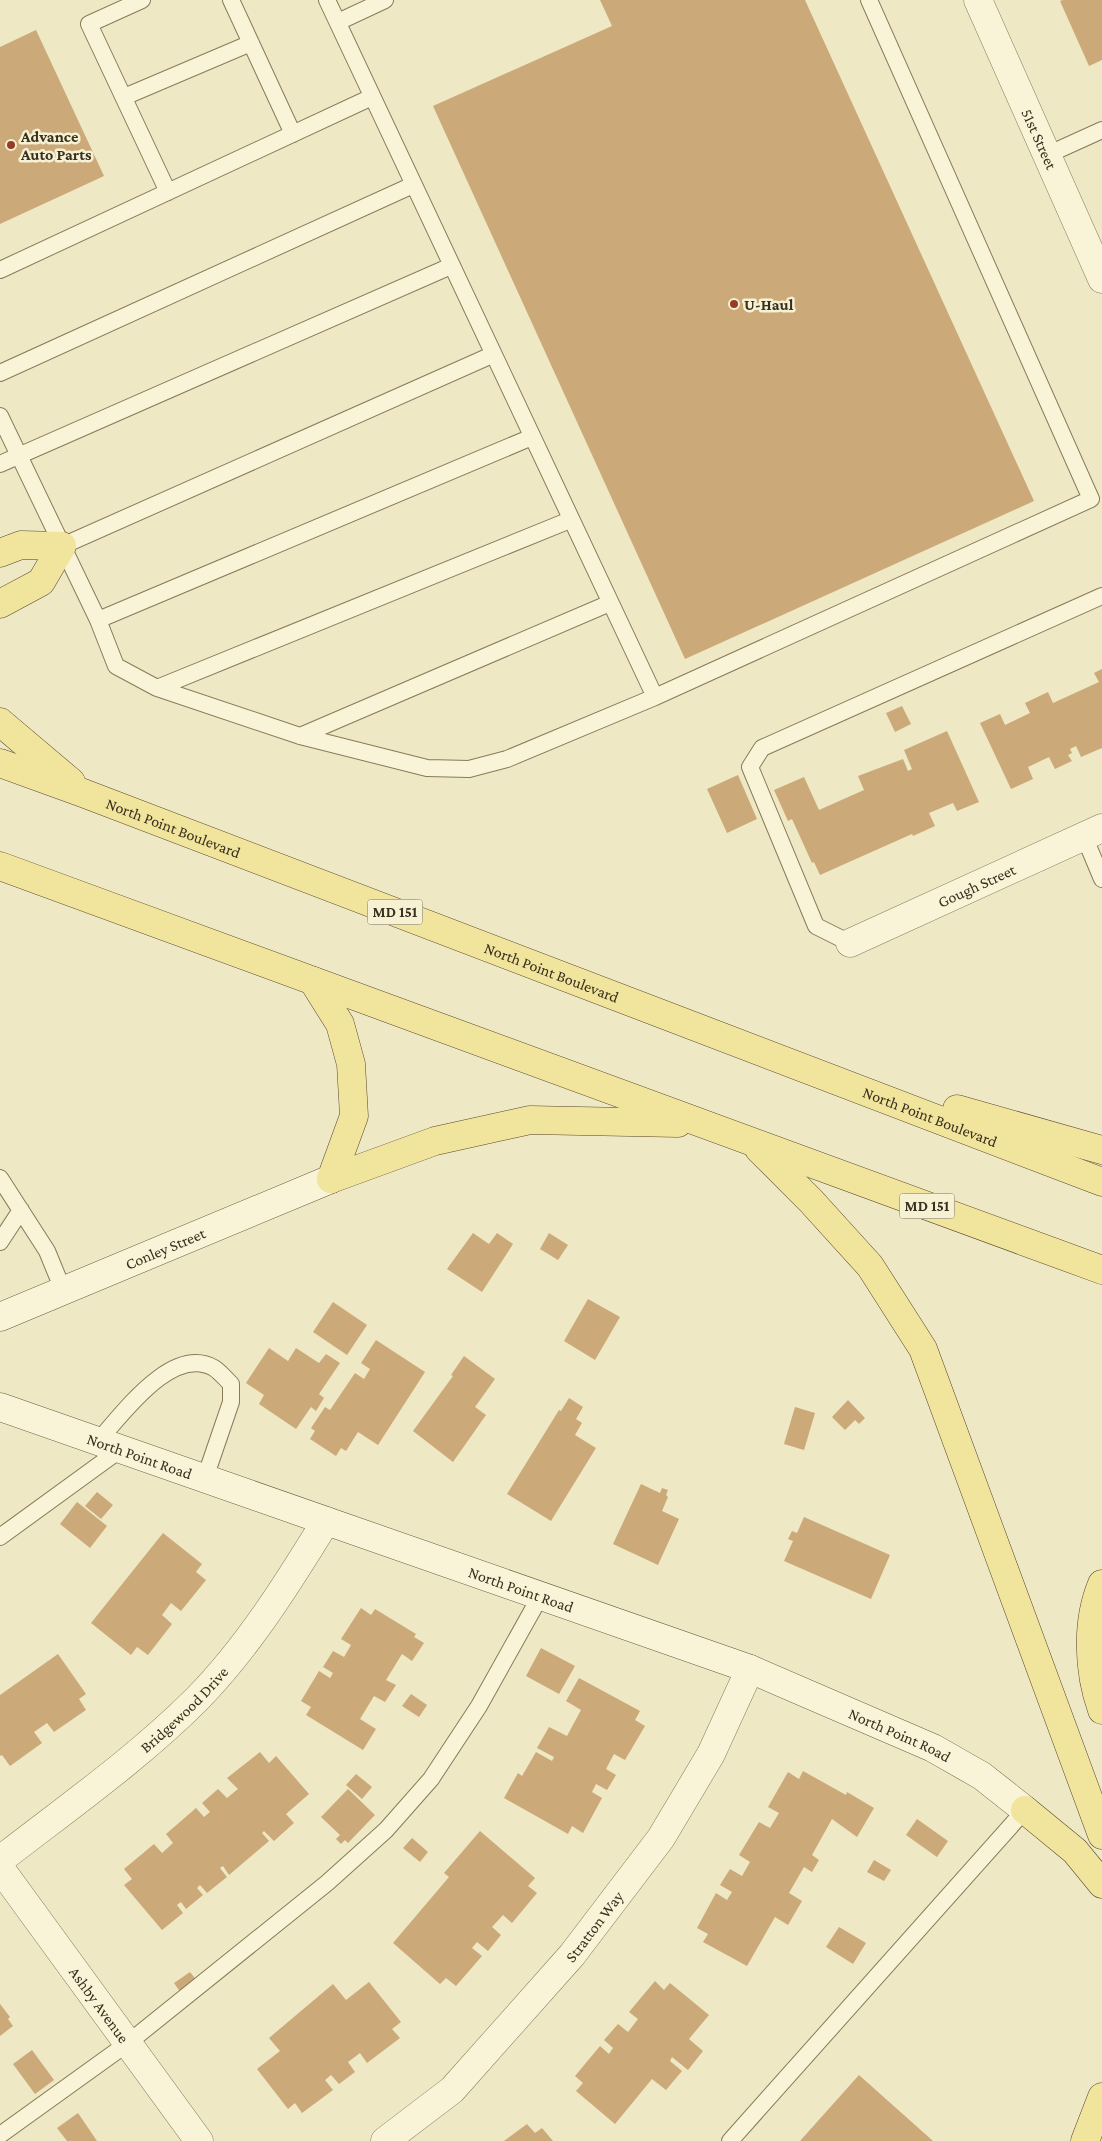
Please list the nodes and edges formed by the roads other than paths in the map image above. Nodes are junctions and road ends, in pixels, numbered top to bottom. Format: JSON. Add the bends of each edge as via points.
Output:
{"nodes":[{"id":1,"x":142,"y":0,"type":"edge"},
{"id":2,"x":231,"y":0,"type":"edge"},
{"id":3,"x":327,"y":0,"type":"edge"},
{"id":4,"x":385,"y":0,"type":"edge"},
{"id":5,"x":869,"y":0,"type":"edge"},
{"id":6,"x":978,"y":0,"type":"edge"},
{"id":7,"x":338,"y":22,"type":"junction"},
{"id":8,"x":251,"y":43,"type":"junction"},
{"id":9,"x":124,"y":97,"type":"junction"},
{"id":10,"x":372,"y":97,"type":"junction"},
{"id":11,"x":1102,"y":130,"type":"edge"},
{"id":12,"x":293,"y":134,"type":"junction"},
{"id":13,"x":1047,"y":155,"type":"junction"},
{"id":14,"x":413,"y":185,"type":"junction"},
{"id":15,"x":168,"y":192,"type":"junction"},
{"id":16,"x":451,"y":266,"type":"junction"},
{"id":17,"x":0,"y":270,"type":"edge"},
{"id":18,"x":1102,"y":279,"type":"edge"},
{"id":19,"x":492,"y":356,"type":"junction"},
{"id":20,"x":0,"y":373,"type":"edge"},
{"id":21,"x":0,"y":416,"type":"edge"},
{"id":22,"x":532,"y":437,"type":"junction"},
{"id":23,"x":19,"y":456,"type":"junction"},
{"id":24,"x":0,"y":464,"type":"edge"},
{"id":25,"x":570,"y":520,"type":"junction"},
{"id":26,"x":62,"y":546,"type":"junction"},
{"id":27,"x":0,"y":553,"type":"edge"},
{"id":28,"x":1102,"y":596,"type":"edge"},
{"id":29,"x":610,"y":603,"type":"junction"},
{"id":30,"x":0,"y":604,"type":"edge"},
{"id":31,"x":98,"y":620,"type":"junction"},
{"id":32,"x":157,"y":688,"type":"junction"},
{"id":33,"x":655,"y":697,"type":"junction"},
{"id":34,"x":0,"y":722,"type":"edge"},
{"id":35,"x":300,"y":736,"type":"junction"},
{"id":36,"x":0,"y":763,"type":"edge"},
{"id":37,"x":83,"y":793,"type":"junction"},
{"id":38,"x":1093,"y":832,"type":"edge"},
{"id":39,"x":0,"y":866,"type":"edge"},
{"id":40,"x":1102,"y":879,"type":"edge"},
{"id":41,"x":850,"y":943,"type":"joint"},
{"id":42,"x":313,"y":982,"type":"junction"},
{"id":43,"x":790,"y":1063,"type":"junction"},
{"id":44,"x":700,"y":1123,"type":"junction"},
{"id":45,"x":752,"y":1142,"type":"junction"},
{"id":46,"x":1102,"y":1150,"type":"edge"},
{"id":47,"x":0,"y":1178,"type":"edge"},
{"id":48,"x":331,"y":1179,"type":"junction"},
{"id":49,"x":1102,"y":1182,"type":"edge"},
{"id":50,"x":21,"y":1210,"type":"junction"},
{"id":51,"x":0,"y":1242,"type":"edge"},
{"id":52,"x":1102,"y":1270,"type":"edge"},
{"id":53,"x":64,"y":1290,"type":"junction"},
{"id":54,"x":0,"y":1317,"type":"edge"},
{"id":55,"x":0,"y":1407,"type":"edge"},
{"id":56,"x":110,"y":1445,"type":"junction"},
{"id":57,"x":205,"y":1478,"type":"junction"},
{"id":58,"x":326,"y":1521,"type":"junction"},
{"id":59,"x":0,"y":1537,"type":"edge"},
{"id":60,"x":1102,"y":1584,"type":"edge"},
{"id":61,"x":542,"y":1596,"type":"junction"},
{"id":62,"x":750,"y":1669,"type":"junction"},
{"id":63,"x":1102,"y":1710,"type":"edge"},
{"id":64,"x":1025,"y":1810,"type":"junction"},
{"id":65,"x":1102,"y":1835,"type":"edge"},
{"id":66,"x":0,"y":1860,"type":"edge"},
{"id":67,"x":0,"y":1868,"type":"edge"},
{"id":68,"x":1102,"y":1884,"type":"edge"},
{"id":69,"x":128,"y":2043,"type":"junction"},
{"id":70,"x":1102,"y":2097,"type":"edge"},
{"id":71,"x":0,"y":2135,"type":"edge"},
{"id":72,"x":199,"y":2141,"type":"edge"},
{"id":73,"x":385,"y":2141,"type":"edge"},
{"id":74,"x":730,"y":2141,"type":"edge"},
{"id":75,"x":1085,"y":2141,"type":"edge"}],
"edges":[{"from":1,"to":9,"type":"lane","via":[[89,24]]},
{"from":2,"to":8,"type":"lane"},
{"from":3,"to":7,"type":"lane"},
{"from":4,"to":7,"type":"lane"},
{"from":5,"to":33,"type":"lane","via":[[1091,499]]},
{"from":6,"to":13,"type":"street","name":"51st Street"},
{"from":7,"to":10,"type":"lane"},
{"from":8,"to":9,"type":"lane"},
{"from":8,"to":12,"type":"lane"},
{"from":9,"to":15,"type":"lane"},
{"from":10,"to":12,"type":"lane"},
{"from":10,"to":14,"type":"lane"},
{"from":11,"to":13,"type":"lane"},
{"from":12,"to":15,"type":"lane"},
{"from":13,"to":18,"type":"street","name":"51st Street"},
{"from":14,"to":16,"type":"lane"},
{"from":14,"to":20,"type":"lane"},
{"from":15,"to":17,"type":"lane"},
{"from":16,"to":19,"type":"lane"},
{"from":16,"to":23,"type":"lane"},
{"from":19,"to":22,"type":"lane"},
{"from":19,"to":26,"type":"lane"},
{"from":21,"to":23,"type":"lane"},
{"from":22,"to":25,"type":"lane"},
{"from":22,"to":31,"type":"lane"},
{"from":23,"to":24,"type":"lane"},
{"from":23,"to":26,"type":"lane"},
{"from":25,"to":29,"type":"lane"},
{"from":25,"to":32,"type":"lane"},
{"from":26,"to":27,"type":"main road","via":[[21,545]]},
{"from":26,"to":30,"type":"main road","via":[[41,582]]},
{"from":26,"to":31,"type":"lane"},
{"from":28,"to":41,"type":"lane","via":[[762,748],[750,766],[816,926]]},
{"from":29,"to":33,"type":"lane"},
{"from":29,"to":35,"type":"lane"},
{"from":31,"to":32,"type":"lane","via":[[116,666]]},
{"from":32,"to":35,"type":"lane"},
{"from":33,"to":35,"type":"lane","via":[[507,759],[469,769],[427,768]]},
{"from":34,"to":37,"type":"main road"},
{"from":36,"to":37,"type":"main road","name":"North Point Boulevard","number":"MD 151"},
{"from":37,"to":43,"type":"main road","name":"North Point Boulevard","number":"MD 151"},
{"from":38,"to":40,"type":"lane"},
{"from":38,"to":41,"type":"street","name":"Gough Street"},
{"from":39,"to":42,"type":"main road","number":"MD 151"},
{"from":42,"to":44,"type":"main road","number":"MD 151"},
{"from":42,"to":48,"type":"main road","via":[[340,1024],[351,1064],[354,1116]]},
{"from":43,"to":46,"type":"main road"},
{"from":43,"to":49,"type":"main road","name":"North Point Boulevard","number":"MD 151"},
{"from":44,"to":45,"type":"main road","number":"MD 151"},
{"from":44,"to":48,"type":"main road","via":[[530,1120],[435,1141]]},
{"from":45,"to":52,"type":"main road","number":"MD 151"},
{"from":45,"to":65,"type":"main road","via":[[870,1266],[923,1349]]},
{"from":47,"to":50,"type":"lane"},
{"from":48,"to":53,"type":"street","name":"Conley Street"},
{"from":50,"to":51,"type":"lane"},
{"from":50,"to":53,"type":"lane","via":[[47,1252]]},
{"from":53,"to":54,"type":"street","name":"Conley Street"},
{"from":55,"to":56,"type":"street","name":"North Point Road"},
{"from":56,"to":57,"type":"street","name":"North Point Road"},
{"from":56,"to":57,"type":"lane","via":[[152,1380],[196,1362],[214,1368],[231,1384],[231,1402]]},
{"from":56,"to":59,"type":"lane"},
{"from":57,"to":58,"type":"street","name":"North Point Road"},
{"from":58,"to":61,"type":"street","name":"North Point Road"},
{"from":58,"to":66,"type":"street","name":"Bridgewood Drive","via":[[267,1614],[197,1698],[140,1751]]},
{"from":60,"to":63,"type":"main road","via":[[1092,1624],[1092,1660]]},
{"from":61,"to":62,"type":"street","name":"North Point Road"},
{"from":61,"to":69,"type":"lane","via":[[447,1755],[431,1779],[386,1830],[327,1883]]},
{"from":62,"to":64,"type":"street","name":"North Point Road","via":[[933,1748],[982,1776]]},
{"from":62,"to":73,"type":"street","name":"Stratton Way","via":[[711,1754],[661,1838],[572,1955],[452,2090]]},
{"from":64,"to":68,"type":"main road","via":[[1075,1851]]},
{"from":64,"to":74,"type":"lane"},
{"from":67,"to":69,"type":"street","name":"Ashby Avenue"},
{"from":69,"to":71,"type":"lane"},
{"from":69,"to":72,"type":"street","name":"Ashby Avenue"},
{"from":70,"to":75,"type":"main road"}]}
